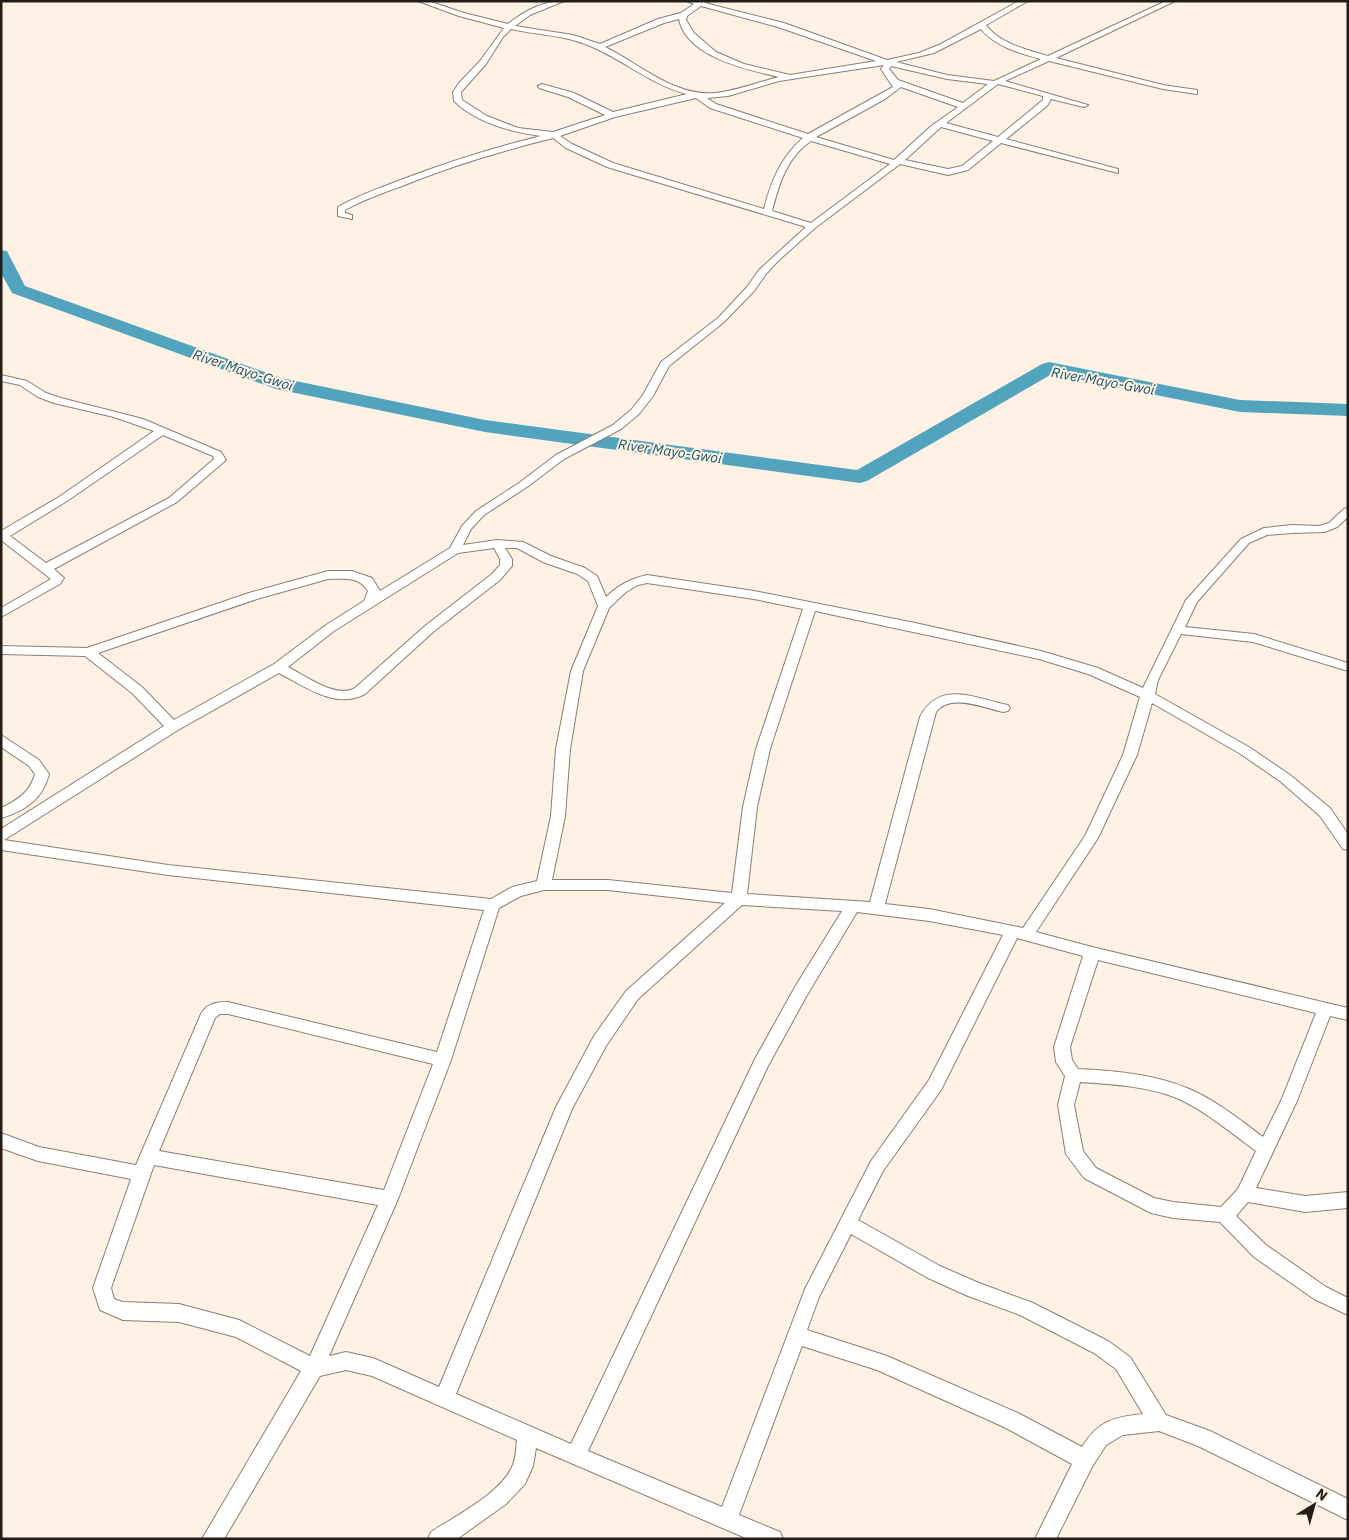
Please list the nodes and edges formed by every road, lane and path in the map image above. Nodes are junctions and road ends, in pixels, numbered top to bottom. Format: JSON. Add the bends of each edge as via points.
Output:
{"nodes":[{"id":1,"x":421,"y":1,"type":"edge"},
{"id":2,"x":561,"y":1,"type":"edge"},
{"id":3,"x":690,"y":1,"type":"edge"},
{"id":4,"x":1025,"y":1,"type":"edge"},
{"id":5,"x":1172,"y":1,"type":"edge"},
{"id":6,"x":702,"y":2,"type":"edge"},
{"id":7,"x":684,"y":15,"type":"junction"},
{"id":8,"x":981,"y":24,"type":"junction"},
{"id":9,"x":510,"y":26,"type":"junction"},
{"id":10,"x":600,"y":47,"type":"junction"},
{"id":11,"x":1047,"y":58,"type":"junction"},
{"id":12,"x":889,"y":63,"type":"junction"},
{"id":13,"x":792,"y":77,"type":"junction"},
{"id":14,"x":895,"y":82,"type":"junction"},
{"id":15,"x":997,"y":83,"type":"junction"},
{"id":16,"x":542,"y":86,"type":"dead end"},
{"id":17,"x":1194,"y":92,"type":"dead end"},
{"id":18,"x":697,"y":95,"type":"junction"},
{"id":19,"x":1047,"y":96,"type":"junction"},
{"id":20,"x":1084,"y":105,"type":"dead end"},
{"id":21,"x":964,"y":106,"type":"junction"},
{"id":22,"x":612,"y":115,"type":"junction"},
{"id":23,"x":939,"y":124,"type":"junction"},
{"id":24,"x":554,"y":135,"type":"junction"},
{"id":25,"x":811,"y":138,"type":"junction"},
{"id":26,"x":999,"y":140,"type":"junction"},
{"id":27,"x":898,"y":162,"type":"junction"},
{"id":28,"x":1115,"y":171,"type":"dead end"},
{"id":29,"x":767,"y":212,"type":"junction"},
{"id":30,"x":349,"y":217,"type":"dead end"},
{"id":31,"x":812,"y":226,"type":"junction"},
{"id":32,"x":1,"y":378,"type":"edge"},
{"id":33,"x":162,"y":430,"type":"junction"},
{"id":34,"x":1346,"y":516,"type":"edge"},
{"id":35,"x":2,"y":536,"type":"edge"},
{"id":36,"x":497,"y":544,"type":"junction"},
{"id":37,"x":455,"y":550,"type":"junction"},
{"id":38,"x":44,"y":569,"type":"junction"},
{"id":39,"x":370,"y":602,"type":"junction"},
{"id":40,"x":604,"y":606,"type":"junction"},
{"id":41,"x":810,"y":606,"type":"junction"},
{"id":42,"x":1,"y":613,"type":"edge"},
{"id":43,"x":1177,"y":630,"type":"junction"},
{"id":44,"x":1,"y":650,"type":"edge"},
{"id":45,"x":88,"y":652,"type":"junction"},
{"id":46,"x":279,"y":666,"type":"junction"},
{"id":47,"x":1348,"y":667,"type":"edge"},
{"id":48,"x":1147,"y":695,"type":"junction"},
{"id":49,"x":1003,"y":708,"type":"dead end"},
{"id":50,"x":173,"y":727,"type":"junction"},
{"id":51,"x":1,"y":740,"type":"edge"},
{"id":52,"x":1,"y":813,"type":"edge"},
{"id":53,"x":1,"y":836,"type":"edge"},
{"id":54,"x":1346,"y":841,"type":"edge"},
{"id":55,"x":1,"y":845,"type":"edge"},
{"id":56,"x":544,"y":885,"type":"junction"},
{"id":57,"x":739,"y":899,"type":"junction"},
{"id":58,"x":493,"y":904,"type":"junction"},
{"id":59,"x":853,"y":906,"type":"junction"},
{"id":60,"x":876,"y":909,"type":"junction"},
{"id":61,"x":1019,"y":933,"type":"junction"},
{"id":62,"x":1092,"y":953,"type":"junction"},
{"id":63,"x":1324,"y":1009,"type":"junction"},
{"id":64,"x":1348,"y":1014,"type":"edge"},
{"id":65,"x":444,"y":1060,"type":"junction"},
{"id":66,"x":1073,"y":1074,"type":"junction"},
{"id":67,"x":1,"y":1140,"type":"edge"},
{"id":68,"x":1266,"y":1148,"type":"junction"},
{"id":69,"x":145,"y":1166,"type":"junction"},
{"id":70,"x":1244,"y":1194,"type":"junction"},
{"id":71,"x":389,"y":1199,"type":"junction"},
{"id":72,"x":1348,"y":1200,"type":"edge"},
{"id":73,"x":1224,"y":1215,"type":"junction"},
{"id":74,"x":848,"y":1224,"type":"junction"},
{"id":75,"x":1348,"y":1307,"type":"edge"},
{"id":76,"x":796,"y":1335,"type":"junction"},
{"id":77,"x":314,"y":1368,"type":"junction"},
{"id":78,"x":444,"y":1399,"type":"junction"},
{"id":79,"x":1159,"y":1422,"type":"junction"},
{"id":80,"x":527,"y":1435,"type":"junction"},
{"id":81,"x":576,"y":1456,"type":"junction"},
{"id":82,"x":1085,"y":1460,"type":"junction"},
{"id":83,"x":1348,"y":1510,"type":"edge"},
{"id":84,"x":728,"y":1518,"type":"junction"},
{"id":85,"x":212,"y":1539,"type":"edge"},
{"id":86,"x":438,"y":1539,"type":"edge"},
{"id":87,"x":773,"y":1539,"type":"edge"},
{"id":88,"x":1045,"y":1539,"type":"edge"}],
"edges":[{"from":1,"to":9,"type":"street","via":[[450,13]]},
{"from":2,"to":9,"type":"street","via":[[527,13]]},
{"from":3,"to":6,"type":"street"},
{"from":4,"to":8,"type":"street"},
{"from":5,"to":11,"type":"street"},
{"from":6,"to":7,"type":"street"},
{"from":6,"to":12,"type":"street","via":[[781,25]]},
{"from":7,"to":10,"type":"street","via":[[661,21]]},
{"from":7,"to":13,"type":"street","via":[[684,24],[704,50],[740,66]]},
{"from":8,"to":11,"type":"street","via":[[987,32],[1012,47]]},
{"from":8,"to":12,"type":"street","via":[[932,51]]},
{"from":9,"to":10,"type":"street","via":[[578,39]]},
{"from":9,"to":24,"type":"street","via":[[463,83],[457,92],[458,101],[484,118],[516,130]]},
{"from":10,"to":18,"type":"street","via":[[645,75]]},
{"from":11,"to":15,"type":"street"},
{"from":11,"to":17,"type":"street"},
{"from":12,"to":13,"type":"street"},
{"from":12,"to":14,"type":"street","via":[[885,69]]},
{"from":12,"to":15,"type":"street","via":[[947,77]]},
{"from":13,"to":18,"type":"street","via":[[716,95]]},
{"from":14,"to":21,"type":"street"},
{"from":14,"to":25,"type":"street","via":[[898,88],[826,126]]},
{"from":15,"to":19,"type":"street"},
{"from":15,"to":21,"type":"street"},
{"from":16,"to":22,"type":"street","via":[[571,95]]},
{"from":18,"to":22,"type":"street"},
{"from":18,"to":25,"type":"street","via":[[713,106]]},
{"from":19,"to":20,"type":"street"},
{"from":19,"to":26,"type":"street","via":[[1044,104]]},
{"from":21,"to":23,"type":"street"},
{"from":22,"to":24,"type":"street"},
{"from":23,"to":26,"type":"street"},
{"from":23,"to":27,"type":"street"},
{"from":24,"to":29,"type":"street","via":[[569,146],[610,165]]},
{"from":24,"to":30,"type":"street","via":[[431,171],[356,201],[340,209],[341,214]]},
{"from":25,"to":27,"type":"street"},
{"from":25,"to":29,"type":"street","via":[[782,168]]},
{"from":26,"to":27,"type":"street","via":[[965,168],[956,171]]},
{"from":26,"to":28,"type":"street"},
{"from":27,"to":31,"type":"street"},
{"from":29,"to":31,"type":"street"},
{"from":31,"to":37,"type":"street","via":[[762,272],[721,320],[665,364],[648,396],[635,412],[617,427],[560,457],[480,513],[466,528]]},
{"from":32,"to":33,"type":"street","via":[[23,383],[42,395],[117,414]]},
{"from":33,"to":35,"type":"street","via":[[63,499]]},
{"from":33,"to":38,"type":"street","via":[[217,454],[220,460],[172,500]]},
{"from":34,"to":43,"type":"street","via":[[1321,530],[1264,532],[1245,541],[1192,600]]},
{"from":35,"to":38,"type":"street"},
{"from":36,"to":37,"type":"street"},
{"from":36,"to":40,"type":"street","via":[[519,545],[581,571],[593,579]]},
{"from":36,"to":46,"type":"street","via":[[506,559],[506,566],[496,577],[429,630],[360,692],[347,697],[338,695]]},
{"from":37,"to":39,"type":"street"},
{"from":38,"to":42,"type":"street","via":[[58,578],[56,581]]},
{"from":39,"to":45,"type":"street","via":[[374,591],[368,581],[352,575],[328,575],[253,596]]},
{"from":39,"to":46,"type":"street"},
{"from":40,"to":41,"type":"street","via":[[622,589],[647,579]]},
{"from":40,"to":56,"type":"street","via":[[577,671],[563,749],[558,816]]},
{"from":41,"to":48,"type":"street","via":[[1041,655],[1093,671]]},
{"from":41,"to":57,"type":"street","via":[[763,749],[750,806]]},
{"from":43,"to":47,"type":"street","via":[[1254,638]]},
{"from":43,"to":48,"type":"street"},
{"from":44,"to":45,"type":"street"},
{"from":45,"to":50,"type":"street","via":[[137,690]]},
{"from":46,"to":50,"type":"street"},
{"from":48,"to":54,"type":"street","via":[[1244,750],[1285,778],[1325,812]]},
{"from":48,"to":61,"type":"street","via":[[1130,755],[1091,838]]},
{"from":49,"to":60,"type":"street","via":[[959,698],[948,699],[936,703],[927,717]]},
{"from":50,"to":53,"type":"street"},
{"from":51,"to":52,"type":"street","via":[[34,763],[42,774],[39,786],[27,799]]},
{"from":55,"to":58,"type":"street","via":[[168,870]]},
{"from":56,"to":57,"type":"street","via":[[608,884]]},
{"from":56,"to":58,"type":"street","via":[[517,891]]},
{"from":57,"to":59,"type":"street"},
{"from":57,"to":78,"type":"street","via":[[632,995],[600,1041],[564,1107]]},
{"from":58,"to":65,"type":"street"},
{"from":59,"to":60,"type":"street"},
{"from":59,"to":81,"type":"street","via":[[761,1064]]},
{"from":60,"to":61,"type":"street","via":[[929,915]]},
{"from":61,"to":62,"type":"street"},
{"from":61,"to":74,"type":"street","via":[[935,1085],[877,1166]]},
{"from":62,"to":63,"type":"street"},
{"from":62,"to":66,"type":"street","via":[[1062,1047],[1064,1062]]},
{"from":63,"to":64,"type":"street"},
{"from":63,"to":68,"type":"street","via":[[1289,1101]]},
{"from":65,"to":69,"type":"street","via":[[218,1008],[209,1014]]},
{"from":65,"to":71,"type":"street"},
{"from":66,"to":68,"type":"street","via":[[1110,1077],[1185,1094]]},
{"from":66,"to":73,"type":"street","via":[[1066,1105],[1075,1154],[1090,1172],[1151,1205]]},
{"from":67,"to":69,"type":"street","via":[[38,1154]]},
{"from":68,"to":70,"type":"street"},
{"from":69,"to":71,"type":"street"},
{"from":69,"to":77,"type":"street","via":[[102,1288],[106,1304],[123,1311],[179,1313],[238,1329]]},
{"from":70,"to":72,"type":"street","via":[[1306,1204]]},
{"from":70,"to":73,"type":"street"},
{"from":71,"to":77,"type":"street"},
{"from":73,"to":75,"type":"street","via":[[1260,1251]]},
{"from":74,"to":76,"type":"street"},
{"from":74,"to":79,"type":"street","via":[[934,1272],[1026,1309],[1101,1347],[1123,1363]]},
{"from":76,"to":82,"type":"street","via":[[880,1362],[1011,1420]]},
{"from":76,"to":84,"type":"street"},
{"from":77,"to":78,"type":"street","via":[[346,1361],[373,1367]]},
{"from":77,"to":85,"type":"street"},
{"from":78,"to":80,"type":"street"},
{"from":79,"to":82,"type":"street","via":[[1121,1426],[1099,1438]]},
{"from":79,"to":83,"type":"street","via":[[1204,1438]]},
{"from":80,"to":81,"type":"street"},
{"from":80,"to":86,"type":"street","via":[[523,1467],[515,1481]]},
{"from":81,"to":84,"type":"street"},
{"from":82,"to":88,"type":"street"},
{"from":84,"to":87,"type":"street"}]}
